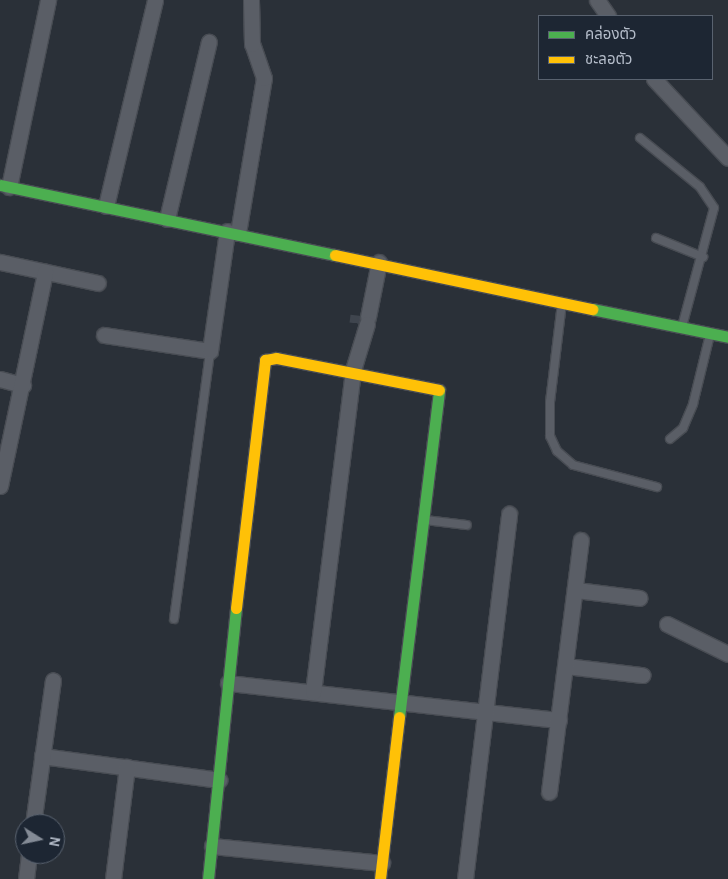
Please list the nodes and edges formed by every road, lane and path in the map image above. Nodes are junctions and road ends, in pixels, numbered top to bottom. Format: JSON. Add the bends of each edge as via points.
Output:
{"nodes":[{"id":1,"x":48,"y":0,"type":"edge"},
{"id":2,"x":155,"y":0,"type":"edge"},
{"id":3,"x":251,"y":0,"type":"edge"},
{"id":4,"x":597,"y":0,"type":"edge"},
{"id":5,"x":607,"y":15,"type":"edge"},
{"id":6,"x":209,"y":42,"type":"dead end"},
{"id":7,"x":655,"y":80,"type":"edge"},
{"id":8,"x":640,"y":138,"type":"dead end"},
{"id":9,"x":728,"y":158,"type":"edge"},
{"id":10,"x":4,"y":186,"type":"edge"},
{"id":11,"x":106,"y":206,"type":"junction"},
{"id":12,"x":167,"y":219,"type":"junction"},
{"id":13,"x":233,"y":232,"type":"junction"},
{"id":14,"x":656,"y":238,"type":"dead end"},
{"id":15,"x":703,"y":257,"type":"junction"},
{"id":16,"x":373,"y":261,"type":"junction"},
{"id":17,"x":0,"y":262,"type":"edge"},
{"id":18,"x":45,"y":272,"type":"junction"},
{"id":19,"x":98,"y":283,"type":"dead end"},
{"id":20,"x":562,"y":301,"type":"junction"},
{"id":21,"x":682,"y":327,"type":"junction"},
{"id":22,"x":710,"y":333,"type":"junction"},
{"id":23,"x":104,"y":335,"type":"dead end"},
{"id":24,"x":728,"y":336,"type":"edge"},
{"id":25,"x":210,"y":351,"type":"junction"},
{"id":26,"x":353,"y":370,"type":"junction"},
{"id":27,"x":0,"y":380,"type":"edge"},
{"id":28,"x":23,"y":385,"type":"junction"},
{"id":29,"x":670,"y":439,"type":"dead end"},
{"id":30,"x":0,"y":486,"type":"edge"},
{"id":31,"x":657,"y":487,"type":"dead end"},
{"id":32,"x":509,"y":514,"type":"dead end"},
{"id":33,"x":425,"y":520,"type":"junction"},
{"id":34,"x":467,"y":525,"type":"dead end"},
{"id":35,"x":581,"y":540,"type":"dead end"},
{"id":36,"x":576,"y":590,"type":"junction"},
{"id":37,"x":640,"y":598,"type":"dead end"},
{"id":38,"x":174,"y":619,"type":"dead end"},
{"id":39,"x":667,"y":624,"type":"dead end"},
{"id":40,"x":728,"y":654,"type":"edge"},
{"id":41,"x":566,"y":666,"type":"junction"},
{"id":42,"x":642,"y":675,"type":"dead end"},
{"id":43,"x":53,"y":680,"type":"dead end"},
{"id":44,"x":228,"y":683,"type":"junction"},
{"id":45,"x":313,"y":692,"type":"junction"},
{"id":46,"x":401,"y":701,"type":"junction"},
{"id":47,"x":486,"y":712,"type":"junction"},
{"id":48,"x":559,"y":720,"type":"junction"},
{"id":49,"x":42,"y":756,"type":"junction"},
{"id":50,"x":127,"y":767,"type":"junction"},
{"id":51,"x":219,"y":780,"type":"junction"},
{"id":52,"x":549,"y":792,"type":"dead end"},
{"id":53,"x":34,"y":814,"type":"edge"},
{"id":54,"x":212,"y":846,"type":"junction"},
{"id":55,"x":382,"y":863,"type":"junction"},
{"id":56,"x":28,"y":864,"type":"edge"},
{"id":57,"x":26,"y":879,"type":"edge"},
{"id":58,"x":113,"y":879,"type":"edge"},
{"id":59,"x":208,"y":879,"type":"edge"},
{"id":60,"x":380,"y":879,"type":"edge"},
{"id":61,"x":465,"y":879,"type":"edge"}],
"edges":[{"from":1,"to":10,"type":"street"},
{"from":2,"to":11,"type":"street"},
{"from":3,"to":13,"type":"street","via":[[252,44],[264,78]]},
{"from":4,"to":5,"type":"street"},
{"from":6,"to":12,"type":"street"},
{"from":7,"to":9,"type":"street"},
{"from":8,"to":15,"type":"lane","via":[[700,186],[710,200],[715,218]]},
{"from":10,"to":11,"type":"street"},
{"from":11,"to":12,"type":"street"},
{"from":12,"to":13,"type":"street"},
{"from":13,"to":16,"type":"street"},
{"from":13,"to":25,"type":"street"},
{"from":14,"to":15,"type":"lane"},
{"from":15,"to":21,"type":"lane"},
{"from":16,"to":20,"type":"street"},
{"from":16,"to":26,"type":"street"},
{"from":17,"to":18,"type":"street"},
{"from":18,"to":19,"type":"street"},
{"from":18,"to":28,"type":"street"},
{"from":20,"to":21,"type":"street"},
{"from":20,"to":31,"type":"lane","via":[[550,402],[550,436],[557,451],[573,465]]},
{"from":21,"to":22,"type":"street"},
{"from":22,"to":24,"type":"street"},
{"from":22,"to":29,"type":"lane","via":[[693,404],[683,428]]},
{"from":23,"to":25,"type":"street"},
{"from":25,"to":38,"type":"lane"},
{"from":26,"to":33,"type":"street","via":[[439,389]]},
{"from":26,"to":44,"type":"street","via":[[276,358],[266,360],[261,369]]},
{"from":26,"to":45,"type":"street"},
{"from":27,"to":28,"type":"street"},
{"from":28,"to":30,"type":"street"},
{"from":32,"to":47,"type":"street"},
{"from":33,"to":34,"type":"lane"},
{"from":33,"to":46,"type":"street"},
{"from":35,"to":36,"type":"street"},
{"from":36,"to":37,"type":"street"},
{"from":36,"to":41,"type":"street"},
{"from":39,"to":40,"type":"street"},
{"from":41,"to":42,"type":"street"},
{"from":41,"to":48,"type":"street"},
{"from":43,"to":49,"type":"street"},
{"from":44,"to":45,"type":"street"},
{"from":44,"to":51,"type":"street"},
{"from":45,"to":46,"type":"street"},
{"from":46,"to":47,"type":"street"},
{"from":46,"to":55,"type":"street"},
{"from":47,"to":48,"type":"street"},
{"from":47,"to":61,"type":"street"},
{"from":48,"to":52,"type":"street"},
{"from":49,"to":50,"type":"street"},
{"from":49,"to":53,"type":"street"},
{"from":50,"to":51,"type":"street"},
{"from":50,"to":58,"type":"street"},
{"from":51,"to":54,"type":"street"},
{"from":54,"to":55,"type":"street"},
{"from":54,"to":59,"type":"street"},
{"from":55,"to":60,"type":"street"},
{"from":56,"to":57,"type":"street"}]}
